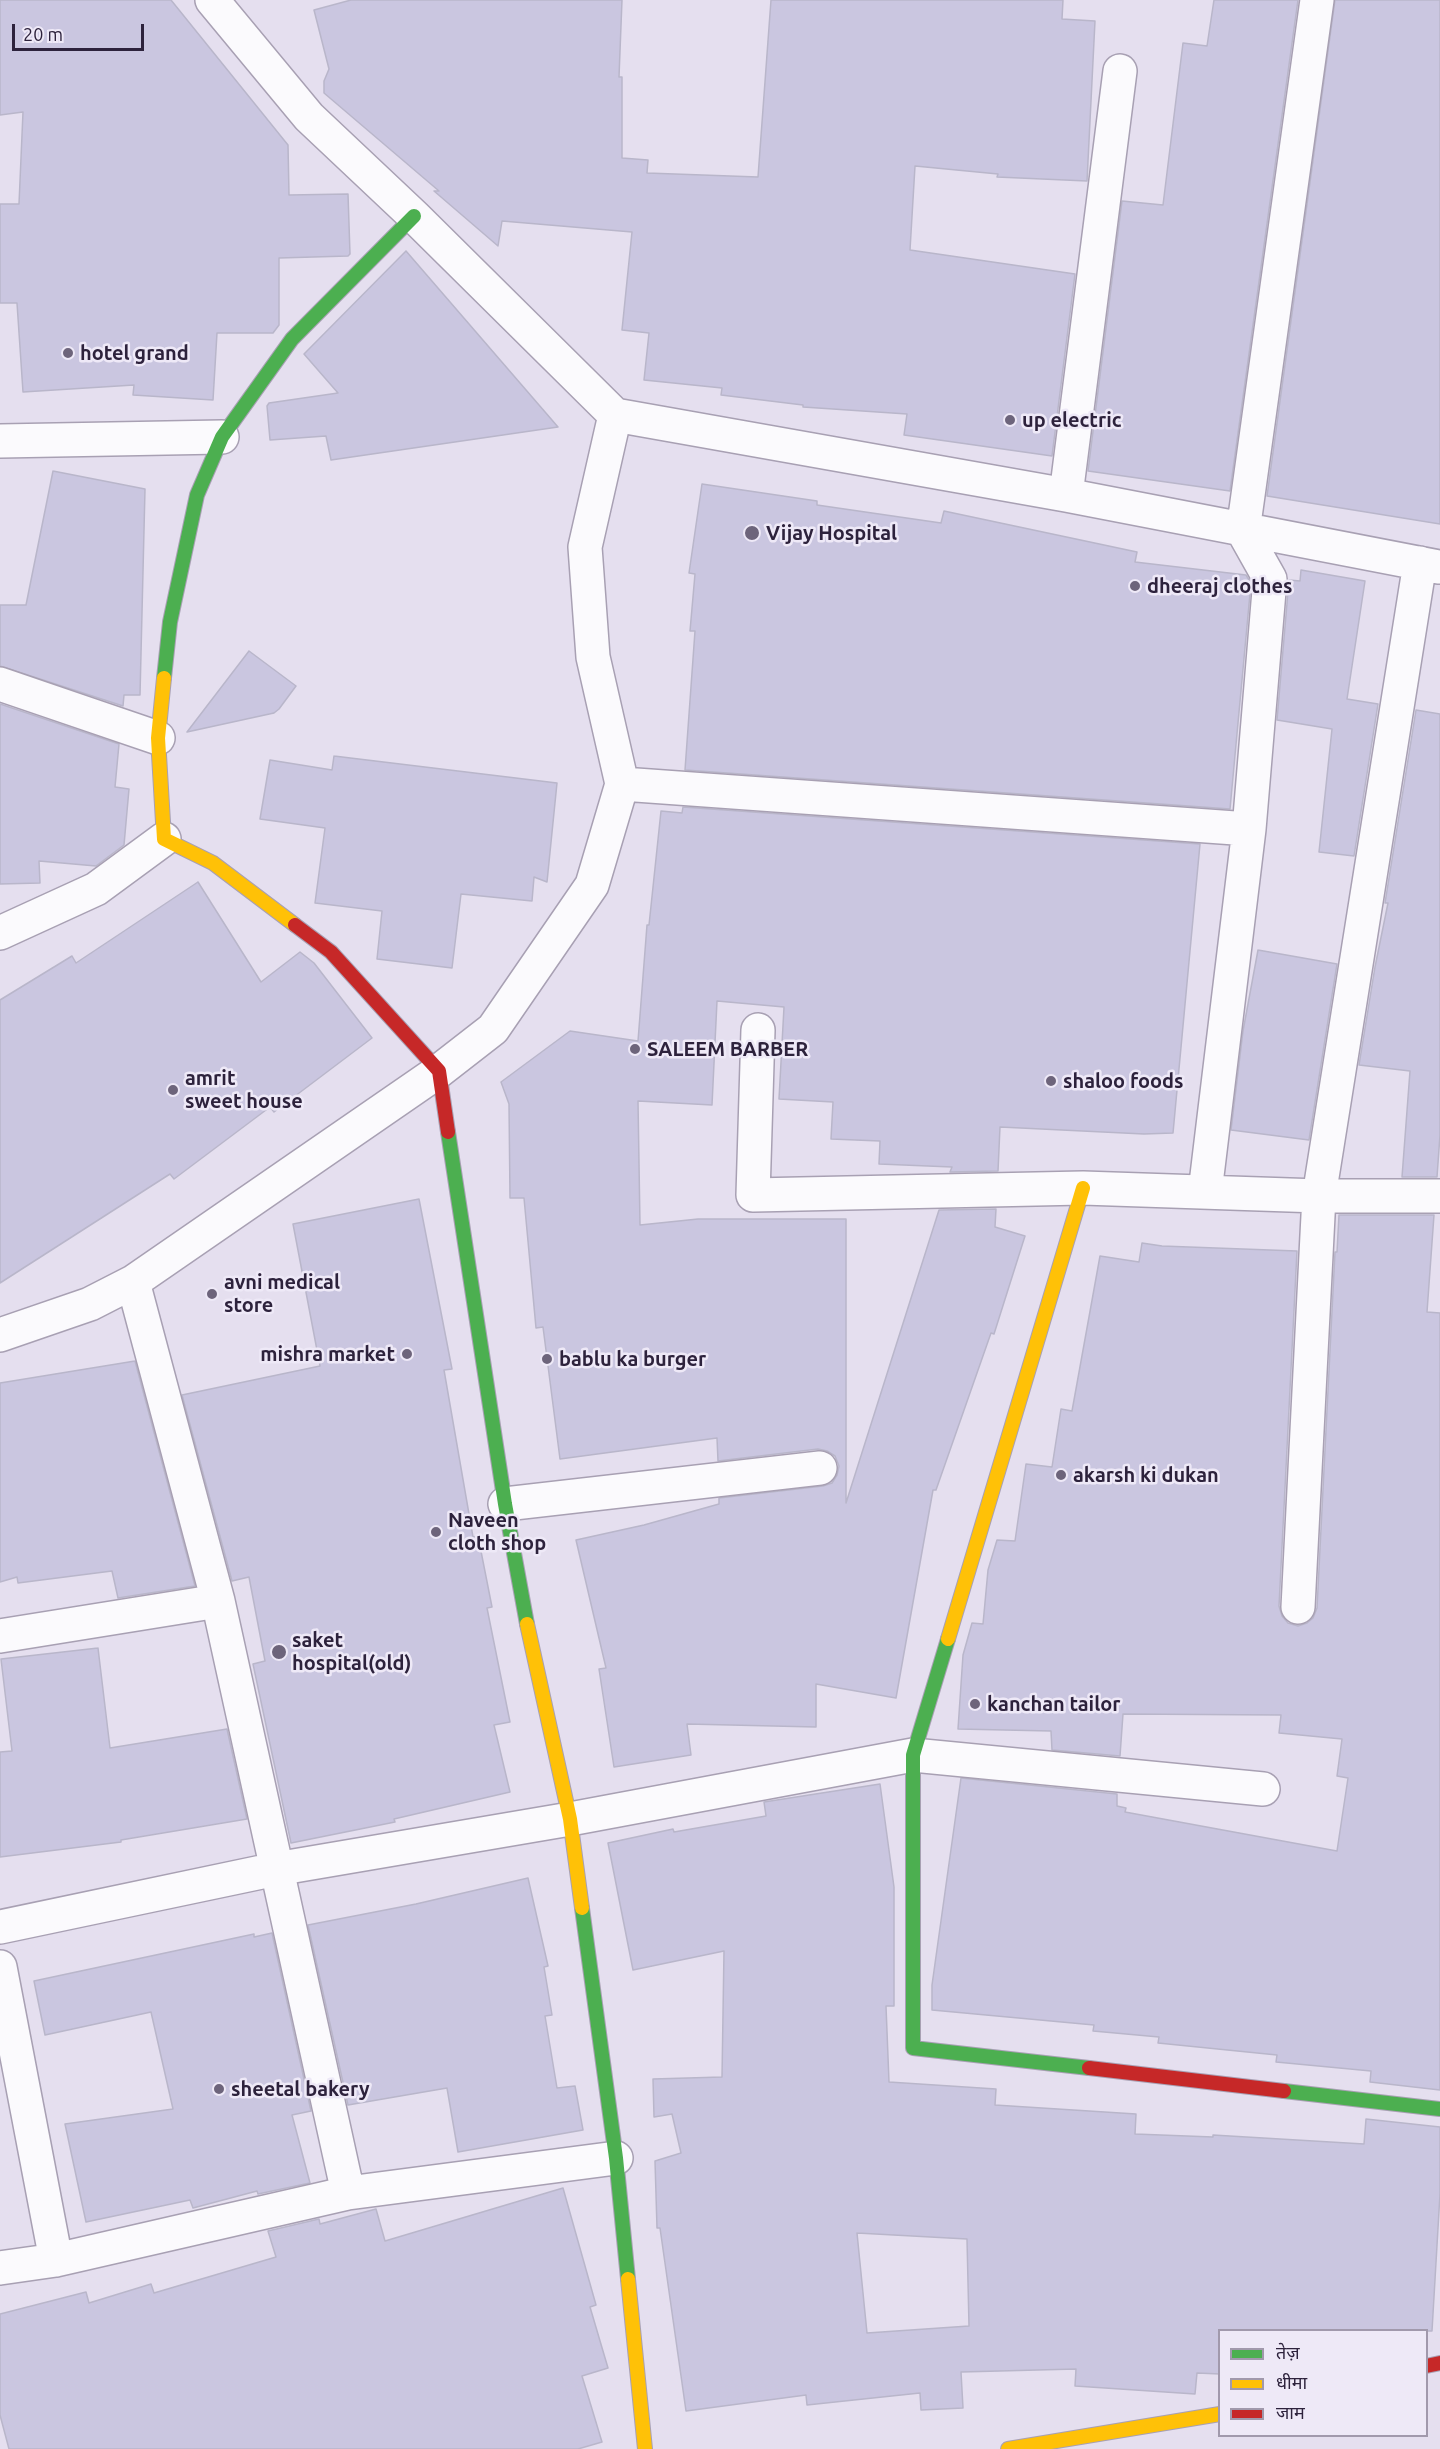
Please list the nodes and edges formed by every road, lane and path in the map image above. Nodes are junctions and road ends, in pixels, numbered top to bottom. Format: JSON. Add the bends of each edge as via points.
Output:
{"nodes":[{"id":1,"x":212,"y":0,"type":"edge"},
{"id":2,"x":1317,"y":0,"type":"edge"},
{"id":3,"x":1120,"y":71,"type":"dead end"},
{"id":4,"x":414,"y":216,"type":"junction"},
{"id":5,"x":615,"y":415,"type":"junction"},
{"id":6,"x":222,"y":437,"type":"junction"},
{"id":7,"x":0,"y":441,"type":"edge"},
{"id":8,"x":1066,"y":495,"type":"junction"},
{"id":9,"x":1244,"y":531,"type":"junction"},
{"id":10,"x":1430,"y":565,"type":"edge"},
{"id":11,"x":0,"y":684,"type":"edge"},
{"id":12,"x":158,"y":738,"type":"junction"},
{"id":13,"x":622,"y":784,"type":"junction"},
{"id":14,"x":1249,"y":829,"type":"junction"},
{"id":15,"x":164,"y":839,"type":"junction"},
{"id":16,"x":0,"y":933,"type":"edge"},
{"id":17,"x":758,"y":1030,"type":"dead end"},
{"id":18,"x":439,"y":1071,"type":"junction"},
{"id":19,"x":1083,"y":1188,"type":"junction"},
{"id":20,"x":1205,"y":1192,"type":"junction"},
{"id":21,"x":1319,"y":1196,"type":"junction"},
{"id":22,"x":1440,"y":1196,"type":"edge"},
{"id":23,"x":133,"y":1282,"type":"junction"},
{"id":24,"x":0,"y":1335,"type":"edge"},
{"id":25,"x":820,"y":1468,"type":"dead end"},
{"id":26,"x":505,"y":1504,"type":"junction"},
{"id":27,"x":218,"y":1601,"type":"junction"},
{"id":28,"x":1298,"y":1607,"type":"dead end"},
{"id":29,"x":0,"y":1636,"type":"edge"},
{"id":30,"x":913,"y":1755,"type":"junction"},
{"id":31,"x":1263,"y":1789,"type":"dead end"},
{"id":32,"x":570,"y":1819,"type":"junction"},
{"id":33,"x":276,"y":1869,"type":"junction"},
{"id":34,"x":0,"y":1928,"type":"edge"},
{"id":35,"x":0,"y":1967,"type":"edge"},
{"id":36,"x":1440,"y":2109,"type":"edge"},
{"id":37,"x":616,"y":2158,"type":"junction"},
{"id":38,"x":348,"y":2193,"type":"junction"},
{"id":39,"x":56,"y":2260,"type":"junction"},
{"id":40,"x":0,"y":2268,"type":"edge"},
{"id":41,"x":1218,"y":2414,"type":"edge"},
{"id":42,"x":645,"y":2449,"type":"edge"},
{"id":43,"x":1008,"y":2449,"type":"edge"}],
"edges":[{"from":1,"to":4,"type":"street","via":[[309,117]]},
{"from":2,"to":9,"type":"street"},
{"from":3,"to":8,"type":"street"},
{"from":4,"to":5,"type":"street"},
{"from":4,"to":6,"type":"street","via":[[292,339]]},
{"from":5,"to":8,"type":"street"},
{"from":5,"to":13,"type":"street","via":[[585,547],[593,657]]},
{"from":6,"to":7,"type":"street"},
{"from":6,"to":12,"type":"street","via":[[196,495],[170,622]]},
{"from":8,"to":9,"type":"street"},
{"from":9,"to":10,"type":"street"},
{"from":9,"to":14,"type":"street","via":[[1270,579]]},
{"from":10,"to":21,"type":"street"},
{"from":11,"to":12,"type":"street"},
{"from":12,"to":15,"type":"street"},
{"from":13,"to":14,"type":"street"},
{"from":13,"to":18,"type":"street","via":[[592,885],[493,1029]]},
{"from":14,"to":20,"type":"street"},
{"from":15,"to":16,"type":"street","via":[[96,889]]},
{"from":15,"to":18,"type":"street","via":[[213,863],[331,952]]},
{"from":17,"to":19,"type":"street","via":[[753,1195]]},
{"from":18,"to":23,"type":"street"},
{"from":18,"to":26,"type":"street"},
{"from":19,"to":20,"type":"street"},
{"from":19,"to":30,"type":"street"},
{"from":20,"to":21,"type":"street"},
{"from":21,"to":22,"type":"street"},
{"from":21,"to":28,"type":"street"},
{"from":23,"to":24,"type":"street","via":[[90,1304]]},
{"from":23,"to":27,"type":"street"},
{"from":25,"to":26,"type":"street"},
{"from":26,"to":32,"type":"street"},
{"from":27,"to":29,"type":"street"},
{"from":27,"to":33,"type":"street"},
{"from":30,"to":31,"type":"street"},
{"from":30,"to":32,"type":"street"},
{"from":30,"to":36,"type":"street","via":[[913,2048]]},
{"from":32,"to":33,"type":"street"},
{"from":32,"to":37,"type":"street"},
{"from":33,"to":34,"type":"street"},
{"from":33,"to":38,"type":"street"},
{"from":35,"to":39,"type":"street"},
{"from":37,"to":38,"type":"street"},
{"from":37,"to":42,"type":"street"},
{"from":38,"to":39,"type":"street"},
{"from":39,"to":40,"type":"street"},
{"from":41,"to":43,"type":"street"}]}
